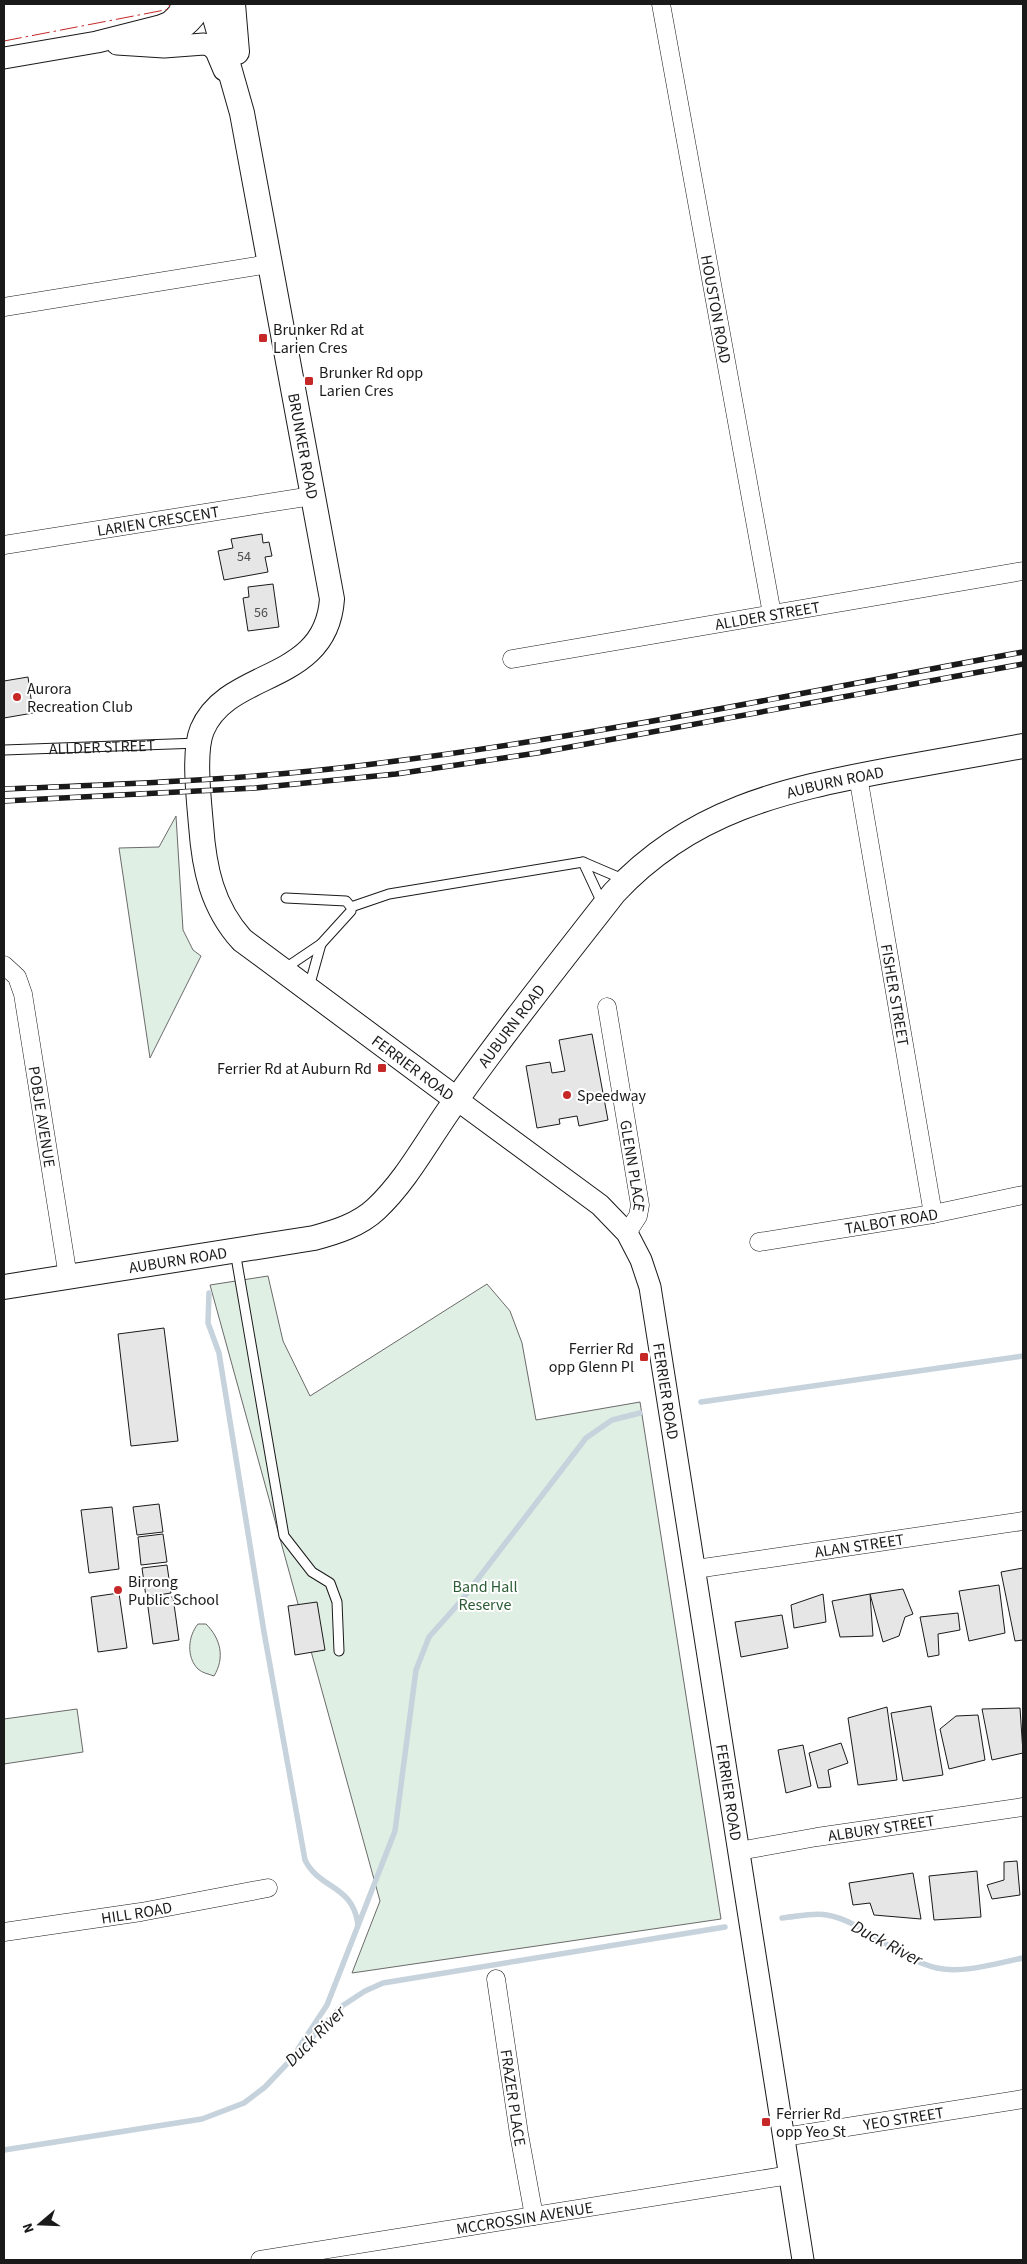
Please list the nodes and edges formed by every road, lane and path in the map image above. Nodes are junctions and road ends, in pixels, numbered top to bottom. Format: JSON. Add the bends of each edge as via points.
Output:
{"nodes":[{"id":1,"x":183,"y":4,"type":"edge"},
{"id":2,"x":203,"y":4,"type":"edge"},
{"id":3,"x":211,"y":4,"type":"edge"},
{"id":4,"x":233,"y":4,"type":"edge"},
{"id":5,"x":661,"y":4,"type":"edge"},
{"id":6,"x":97,"y":42,"type":"junction"},
{"id":7,"x":4,"y":58,"type":"edge"},
{"id":8,"x":242,"y":113,"type":"junction"},
{"id":9,"x":269,"y":264,"type":"junction"},
{"id":10,"x":4,"y":306,"type":"edge"},
{"id":11,"x":312,"y":496,"type":"junction"},
{"id":12,"x":4,"y":545,"type":"edge"},
{"id":13,"x":1023,"y":571,"type":"edge"},
{"id":14,"x":772,"y":614,"type":"junction"},
{"id":15,"x":512,"y":660,"type":"dead end"},
{"id":16,"x":202,"y":733,"type":"junction"},
{"id":17,"x":1023,"y":746,"type":"edge"},
{"id":18,"x":4,"y":750,"type":"edge"},
{"id":19,"x":858,"y":776,"type":"junction"},
{"id":20,"x":583,"y":862,"type":"junction"},
{"id":21,"x":626,"y":880,"type":"junction"},
{"id":22,"x":286,"y":898,"type":"dead end"},
{"id":23,"x":604,"y":906,"type":"junction"},
{"id":24,"x":350,"y":907,"type":"junction"},
{"id":25,"x":321,"y":944,"type":"junction"},
{"id":26,"x":4,"y":964,"type":"edge"},
{"id":27,"x":281,"y":970,"type":"junction"},
{"id":28,"x":308,"y":991,"type":"junction"},
{"id":29,"x":607,"y":1007,"type":"dead end"},
{"id":30,"x":456,"y":1099,"type":"junction"},
{"id":31,"x":1023,"y":1195,"type":"edge"},
{"id":32,"x":933,"y":1214,"type":"junction"},
{"id":33,"x":627,"y":1233,"type":"junction"},
{"id":34,"x":759,"y":1242,"type":"dead end"},
{"id":35,"x":235,"y":1251,"type":"junction"},
{"id":36,"x":68,"y":1276,"type":"junction"},
{"id":37,"x":4,"y":1287,"type":"edge"},
{"id":38,"x":1023,"y":1521,"type":"edge"},
{"id":39,"x":696,"y":1569,"type":"junction"},
{"id":40,"x":339,"y":1651,"type":"dead end"},
{"id":41,"x":1023,"y":1807,"type":"edge"},
{"id":42,"x":739,"y":1851,"type":"junction"},
{"id":43,"x":268,"y":1888,"type":"dead end"},
{"id":44,"x":4,"y":1932,"type":"edge"},
{"id":45,"x":496,"y":1979,"type":"dead end"},
{"id":46,"x":1023,"y":2099,"type":"edge"},
{"id":47,"x":784,"y":2137,"type":"junction"},
{"id":48,"x":790,"y":2174,"type":"junction"},
{"id":49,"x":534,"y":2216,"type":"junction"},
{"id":50,"x":260,"y":2260,"type":"edge"},
{"id":51,"x":803,"y":2260,"type":"edge"}],
"edges":[{"from":1,"to":6,"type":"street","via":[[170,22]]},
{"from":2,"to":6,"type":"street","via":[[185,28],[160,39]]},
{"from":3,"to":8,"type":"main road","name":"BRUNKER ROAD"},
{"from":4,"to":8,"type":"main road","name":"BRUNKER ROAD"},
{"from":5,"to":14,"type":"street","name":"HOUSTON ROAD"},
{"from":6,"to":7,"type":"street"},
{"from":6,"to":8,"type":"street","via":[[164,47],[196,43],[211,46]]},
{"from":8,"to":9,"type":"main road","name":"BRUNKER ROAD"},
{"from":9,"to":10,"type":"street"},
{"from":9,"to":11,"type":"main road","name":"BRUNKER ROAD"},
{"from":11,"to":12,"type":"street","name":"LARIEN CRESCENT"},
{"from":11,"to":16,"type":"main road","name":"BRUNKER ROAD","via":[[332,599],[324,630],[312,649],[294,664],[233,696],[218,708]]},
{"from":13,"to":14,"type":"street","name":"ALLDER STREET"},
{"from":14,"to":15,"type":"street","name":"ALLDER STREET"},
{"from":16,"to":18,"type":"lane","name":"ALLDER STREET"},
{"from":16,"to":27,"type":"main road","name":"FERRIER ROAD","via":[[202,840],[210,887],[230,926],[242,940]]},
{"from":17,"to":19,"type":"main road","name":"AUBURN ROAD"},
{"from":19,"to":21,"type":"main road","name":"AUBURN ROAD","via":[[808,786],[733,810],[680,838]]},
{"from":19,"to":32,"type":"street","name":"FISHER STREET"},
{"from":20,"to":21,"type":"lane"},
{"from":20,"to":23,"type":"lane"},
{"from":20,"to":24,"type":"lane","via":[[389,894]]},
{"from":21,"to":23,"type":"main road","name":"AUBURN ROAD"},
{"from":22,"to":24,"type":"lane","via":[[346,901]]},
{"from":23,"to":30,"type":"main road","name":"AUBURN ROAD"},
{"from":24,"to":25,"type":"lane"},
{"from":25,"to":27,"type":"lane"},
{"from":25,"to":28,"type":"lane"},
{"from":26,"to":36,"type":"street","name":"POBJE AVENUE","via":[[17,977],[23,994]]},
{"from":27,"to":28,"type":"main road","name":"FERRIER ROAD"},
{"from":28,"to":30,"type":"main road","name":"FERRIER ROAD"},
{"from":29,"to":33,"type":"street","name":"GLENN PLACE","via":[[640,1205],[638,1216]]},
{"from":30,"to":33,"type":"street","name":"FERRIER ROAD","via":[[600,1205]]},
{"from":30,"to":35,"type":"main road","name":"AUBURN ROAD","via":[[396,1188],[358,1222],[314,1238]]},
{"from":31,"to":32,"type":"street","name":"TALBOT ROAD"},
{"from":32,"to":34,"type":"street","name":"TALBOT ROAD"},
{"from":33,"to":39,"type":"street","name":"FERRIER ROAD","via":[[650,1286]]},
{"from":35,"to":36,"type":"main road","name":"AUBURN ROAD"},
{"from":35,"to":40,"type":"lane","via":[[284,1536],[312,1572],[330,1584],[337,1602]]},
{"from":36,"to":37,"type":"main road","name":"AUBURN ROAD"},
{"from":38,"to":39,"type":"street","name":"ALAN STREET"},
{"from":39,"to":42,"type":"street","name":"FERRIER ROAD"},
{"from":41,"to":42,"type":"street","name":"ALBURY STREET"},
{"from":42,"to":47,"type":"street","name":"FERRIER ROAD"},
{"from":43,"to":44,"type":"street","name":"HILL ROAD","via":[[141,1912]]},
{"from":45,"to":49,"type":"street","name":"FRAZER PLACE"},
{"from":46,"to":47,"type":"street","name":"YEO STREET"},
{"from":47,"to":48,"type":"street","name":"FERRIER ROAD"},
{"from":48,"to":49,"type":"street","name":"MCCROSSIN AVENUE"},
{"from":48,"to":51,"type":"street","name":"FERRIER ROAD"},
{"from":49,"to":50,"type":"street","name":"MCCROSSIN AVENUE"}]}
